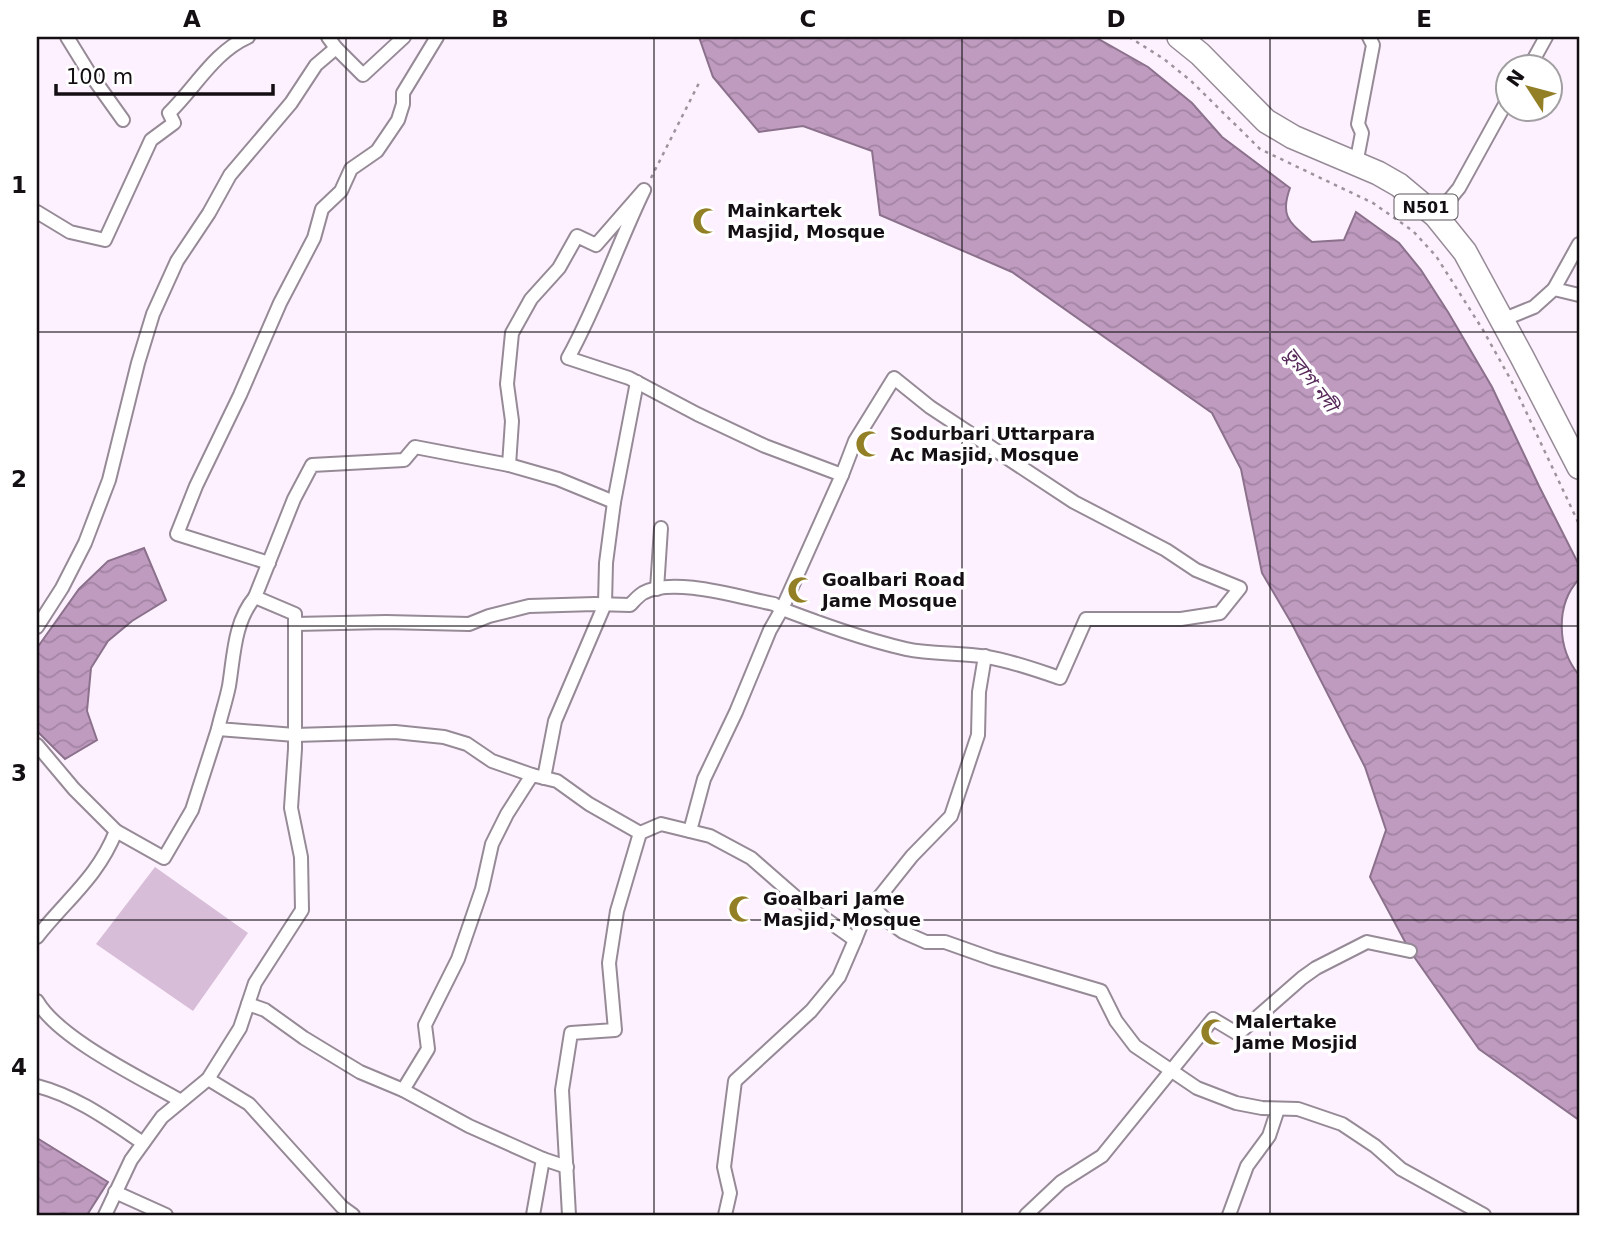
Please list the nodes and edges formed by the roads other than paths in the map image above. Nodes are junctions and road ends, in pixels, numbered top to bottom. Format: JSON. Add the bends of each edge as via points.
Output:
{"nodes":[{"id":1,"x":67,"y":37,"type":"edge"},
{"id":2,"x":248,"y":37,"type":"edge"},
{"id":3,"x":328,"y":37,"type":"edge"},
{"id":4,"x":404,"y":37,"type":"edge"},
{"id":5,"x":437,"y":37,"type":"edge"},
{"id":6,"x":1179,"y":37,"type":"edge"},
{"id":7,"x":1369,"y":37,"type":"edge"},
{"id":8,"x":336,"y":48,"type":"junction"},
{"id":9,"x":123,"y":120,"type":"dead end"},
{"id":10,"x":1495,"y":122,"type":"edge"},
{"id":11,"x":1356,"y":164,"type":"junction"},
{"id":12,"x":37,"y":212,"type":"edge"},
{"id":13,"x":1436,"y":216,"type":"junction"},
{"id":14,"x":1579,"y":244,"type":"edge"},
{"id":15,"x":1554,"y":289,"type":"junction"},
{"id":16,"x":1579,"y":295,"type":"edge"},
{"id":17,"x":1502,"y":320,"type":"junction"},
{"id":18,"x":636,"y":382,"type":"junction"},
{"id":19,"x":509,"y":465,"type":"junction"},
{"id":20,"x":1579,"y":467,"type":"edge"},
{"id":21,"x":842,"y":475,"type":"junction"},
{"id":22,"x":614,"y":502,"type":"junction"},
{"id":23,"x":661,"y":528,"type":"dead end"},
{"id":24,"x":269,"y":563,"type":"junction"},
{"id":25,"x":657,"y":589,"type":"junction"},
{"id":26,"x":255,"y":597,"type":"junction"},
{"id":27,"x":605,"y":604,"type":"junction"},
{"id":28,"x":782,"y":609,"type":"junction"},
{"id":29,"x":295,"y":624,"type":"junction"},
{"id":30,"x":37,"y":627,"type":"edge"},
{"id":31,"x":985,"y":656,"type":"junction"},
{"id":32,"x":218,"y":729,"type":"junction"},
{"id":33,"x":295,"y":735,"type":"junction"},
{"id":34,"x":37,"y":745,"type":"edge"},
{"id":35,"x":538,"y":776,"type":"junction"},
{"id":36,"x":116,"y":831,"type":"junction"},
{"id":37,"x":690,"y":831,"type":"junction"},
{"id":38,"x":640,"y":833,"type":"junction"},
{"id":39,"x":872,"y":906,"type":"junction"},
{"id":40,"x":37,"y":937,"type":"edge"},
{"id":41,"x":855,"y":940,"type":"junction"},
{"id":42,"x":1410,"y":951,"type":"dead end"},
{"id":43,"x":37,"y":1001,"type":"edge"},
{"id":44,"x":248,"y":1004,"type":"junction"},
{"id":45,"x":1173,"y":1069,"type":"junction"},
{"id":46,"x":208,"y":1079,"type":"junction"},
{"id":47,"x":37,"y":1086,"type":"edge"},
{"id":48,"x":403,"y":1090,"type":"junction"},
{"id":49,"x":181,"y":1101,"type":"junction"},
{"id":50,"x":1278,"y":1109,"type":"junction"},
{"id":51,"x":143,"y":1143,"type":"junction"},
{"id":52,"x":543,"y":1159,"type":"junction"},
{"id":53,"x":567,"y":1167,"type":"junction"},
{"id":54,"x":115,"y":1192,"type":"junction"},
{"id":55,"x":105,"y":1215,"type":"edge"},
{"id":56,"x":166,"y":1215,"type":"edge"},
{"id":57,"x":353,"y":1215,"type":"edge"},
{"id":58,"x":533,"y":1215,"type":"edge"},
{"id":59,"x":569,"y":1215,"type":"edge"},
{"id":60,"x":725,"y":1215,"type":"edge"},
{"id":61,"x":1026,"y":1215,"type":"edge"},
{"id":62,"x":1229,"y":1215,"type":"edge"},
{"id":63,"x":1485,"y":1215,"type":"edge"}],
"edges":[{"from":1,"to":9,"type":"street"},
{"from":2,"to":12,"type":"street","via":[[222,53],[169,113],[174,123],[151,140],[106,240],[70,232]]},
{"from":3,"to":8,"type":"street"},
{"from":4,"to":8,"type":"street","via":[[363,75]]},
{"from":5,"to":24,"type":"street","via":[[403,93],[398,120],[377,151],[351,169],[341,191],[322,209],[314,238],[280,303],[177,534]]},
{"from":6,"to":11,"type":"highway","number":"N501","via":[[1266,121]]},
{"from":7,"to":11,"type":"street","via":[[1373,46],[1358,124],[1362,133]]},
{"from":8,"to":30,"type":"street","via":[[316,65],[292,103],[230,175],[177,261],[153,314],[109,480],[85,543]]},
{"from":10,"to":13,"type":"street","via":[[1459,188]]},
{"from":11,"to":13,"type":"highway","number":"N501","via":[[1399,185]]},
{"from":13,"to":17,"type":"highway","number":"N501","via":[[1465,252]]},
{"from":14,"to":15,"type":"street"},
{"from":15,"to":16,"type":"street"},
{"from":15,"to":17,"type":"street","via":[[1534,307]]},
{"from":17,"to":20,"type":"highway","number":"N501"},
{"from":18,"to":19,"type":"street","via":[[568,358],[644,190],[596,244],[577,236],[512,333],[507,384],[512,421]]},
{"from":18,"to":21,"type":"street","via":[[765,446]]},
{"from":18,"to":22,"type":"street"},
{"from":19,"to":22,"type":"street"},
{"from":19,"to":24,"type":"street","via":[[415,447],[404,460],[312,465]]},
{"from":21,"to":28,"type":"street"},
{"from":21,"to":31,"type":"street","via":[[855,441],[894,378],[1074,502],[1196,570],[1240,588],[1220,613],[1181,619],[1086,619],[1060,678]]},
{"from":22,"to":27,"type":"street"},
{"from":23,"to":25,"type":"street"},
{"from":24,"to":26,"type":"street"},
{"from":25,"to":27,"type":"street","via":[[630,605]]},
{"from":25,"to":28,"type":"street","via":[[708,588]]},
{"from":26,"to":29,"type":"street","via":[[295,614]]},
{"from":26,"to":32,"type":"street","via":[[236,636]]},
{"from":27,"to":29,"type":"street","via":[[529,606],[469,624]]},
{"from":27,"to":35,"type":"street","via":[[555,721]]},
{"from":28,"to":31,"type":"street","via":[[907,649]]},
{"from":28,"to":37,"type":"street","via":[[704,779]]},
{"from":29,"to":33,"type":"street"},
{"from":31,"to":39,"type":"street","via":[[978,735],[951,816]]},
{"from":32,"to":33,"type":"street"},
{"from":32,"to":36,"type":"street","via":[[192,810],[164,858]]},
{"from":33,"to":35,"type":"street","via":[[395,732],[444,737],[467,744],[492,761]]},
{"from":33,"to":44,"type":"street","via":[[291,808],[302,857],[302,910]]},
{"from":34,"to":36,"type":"street"},
{"from":35,"to":38,"type":"street","via":[[557,781]]},
{"from":35,"to":48,"type":"street","via":[[507,814],[492,844],[458,959],[425,1025],[428,1048]]},
{"from":36,"to":40,"type":"street","via":[[89,880]]},
{"from":37,"to":38,"type":"street","via":[[661,824]]},
{"from":37,"to":41,"type":"street","via":[[710,836],[751,859]]},
{"from":38,"to":53,"type":"street","via":[[617,911],[609,963],[615,1030],[571,1033],[562,1090]]},
{"from":39,"to":41,"type":"street"},
{"from":39,"to":45,"type":"street","via":[[903,932],[926,942],[945,942],[1101,991],[1135,1046]]},
{"from":41,"to":60,"type":"street","via":[[839,976],[811,1011],[735,1081],[724,1167],[730,1193]]},
{"from":42,"to":45,"type":"street","via":[[1367,942],[1316,968],[1238,1034],[1213,1019]]},
{"from":43,"to":49,"type":"street","via":[[66,1033]]},
{"from":44,"to":46,"type":"street","via":[[240,1028]]},
{"from":44,"to":48,"type":"street","via":[[265,1010],[360,1072]]},
{"from":45,"to":50,"type":"street","via":[[1197,1088],[1220,1097]]},
{"from":45,"to":61,"type":"street","via":[[1102,1156],[1061,1182]]},
{"from":46,"to":49,"type":"street"},
{"from":46,"to":57,"type":"street","via":[[249,1104]]},
{"from":47,"to":51,"type":"street","via":[[94,1110]]},
{"from":48,"to":52,"type":"street"},
{"from":49,"to":51,"type":"street"},
{"from":50,"to":62,"type":"street","via":[[1269,1136],[1247,1166]]},
{"from":50,"to":63,"type":"street","via":[[1298,1109],[1342,1124],[1401,1169]]},
{"from":51,"to":54,"type":"street"},
{"from":52,"to":53,"type":"street"},
{"from":52,"to":58,"type":"street"},
{"from":53,"to":59,"type":"street"},
{"from":54,"to":55,"type":"street"},
{"from":54,"to":56,"type":"street"}]}
